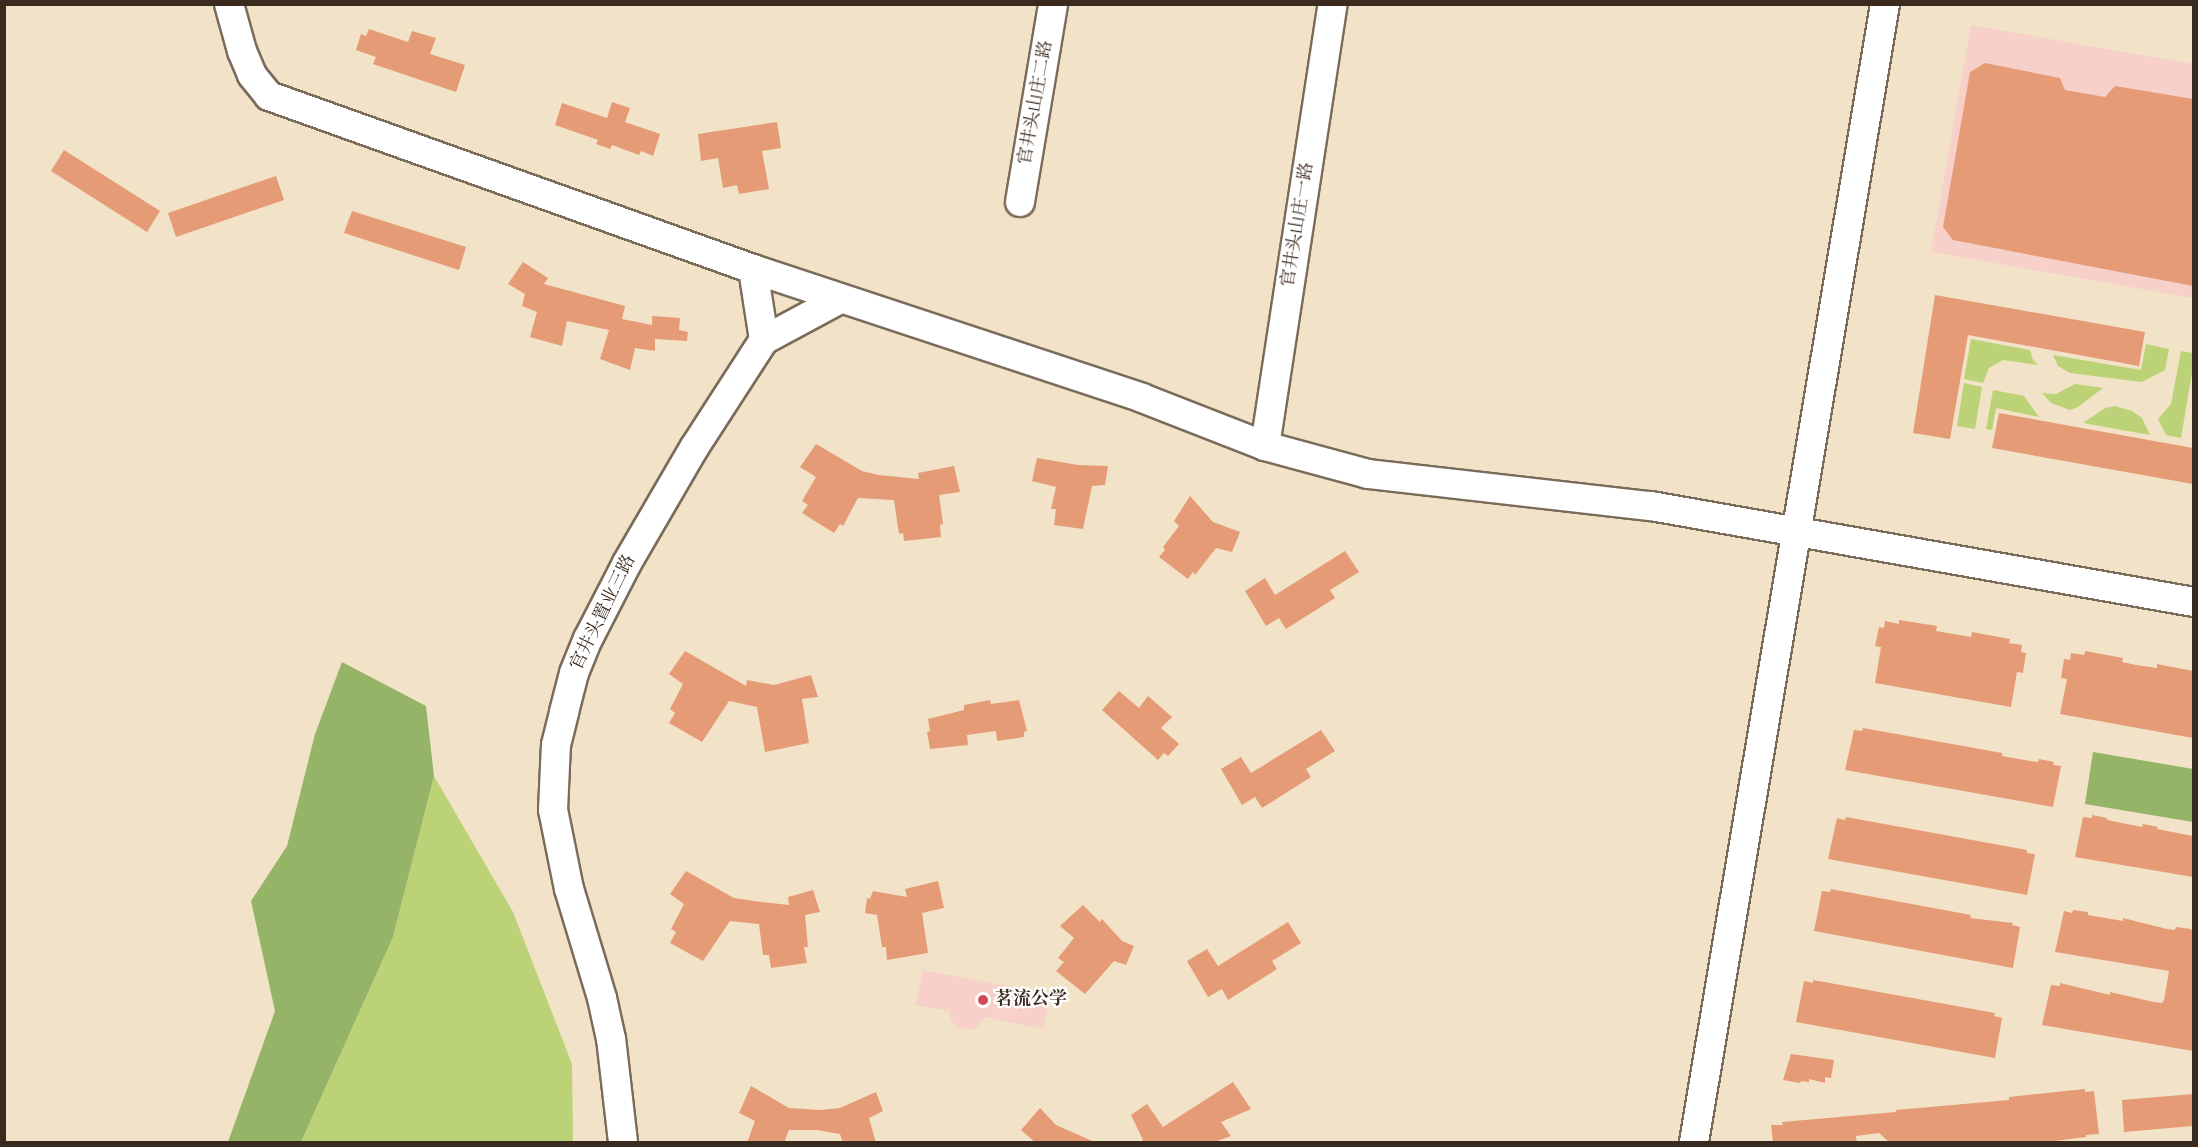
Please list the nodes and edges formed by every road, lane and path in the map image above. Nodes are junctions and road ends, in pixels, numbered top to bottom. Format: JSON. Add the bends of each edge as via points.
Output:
{"nodes":[{"id":1,"x":229,"y":4,"type":"edge"},
{"id":2,"x":1053,"y":4,"type":"edge"},
{"id":3,"x":1333,"y":4,"type":"edge"},
{"id":4,"x":1885,"y":4,"type":"edge"},
{"id":5,"x":1020,"y":202,"type":"dead end"},
{"id":6,"x":753,"y":268,"type":"junction"},
{"id":7,"x":840,"y":299,"type":"junction"},
{"id":8,"x":764,"y":340,"type":"junction"},
{"id":9,"x":1265,"y":446,"type":"junction"},
{"id":10,"x":1796,"y":531,"type":"junction"},
{"id":11,"x":2193,"y":602,"type":"edge"},
{"id":12,"x":623,"y":1143,"type":"edge"},
{"id":13,"x":1694,"y":1143,"type":"edge"}],
"edges":[{"from":1,"to":6,"type":"street","via":[[252,75],[269,96]]},
{"from":2,"to":5,"type":"street","name":"官井头山庄二路"},
{"from":3,"to":9,"type":"street","name":"官井头山庄一路"},
{"from":4,"to":10,"type":"street"},
{"from":6,"to":7,"type":"street"},
{"from":6,"to":8,"type":"street"},
{"from":7,"to":8,"type":"street","name":"官井头置业三路"},
{"from":7,"to":9,"type":"street","via":[[1142,398]]},
{"from":8,"to":12,"type":"street","name":"官井头置业三路","via":[[665,498],[606,603],[574,673],[556,745],[556,830],[611,1038]]},
{"from":9,"to":10,"type":"street","via":[[1368,474],[1651,506]]},
{"from":10,"to":11,"type":"street"},
{"from":10,"to":13,"type":"street"}]}
